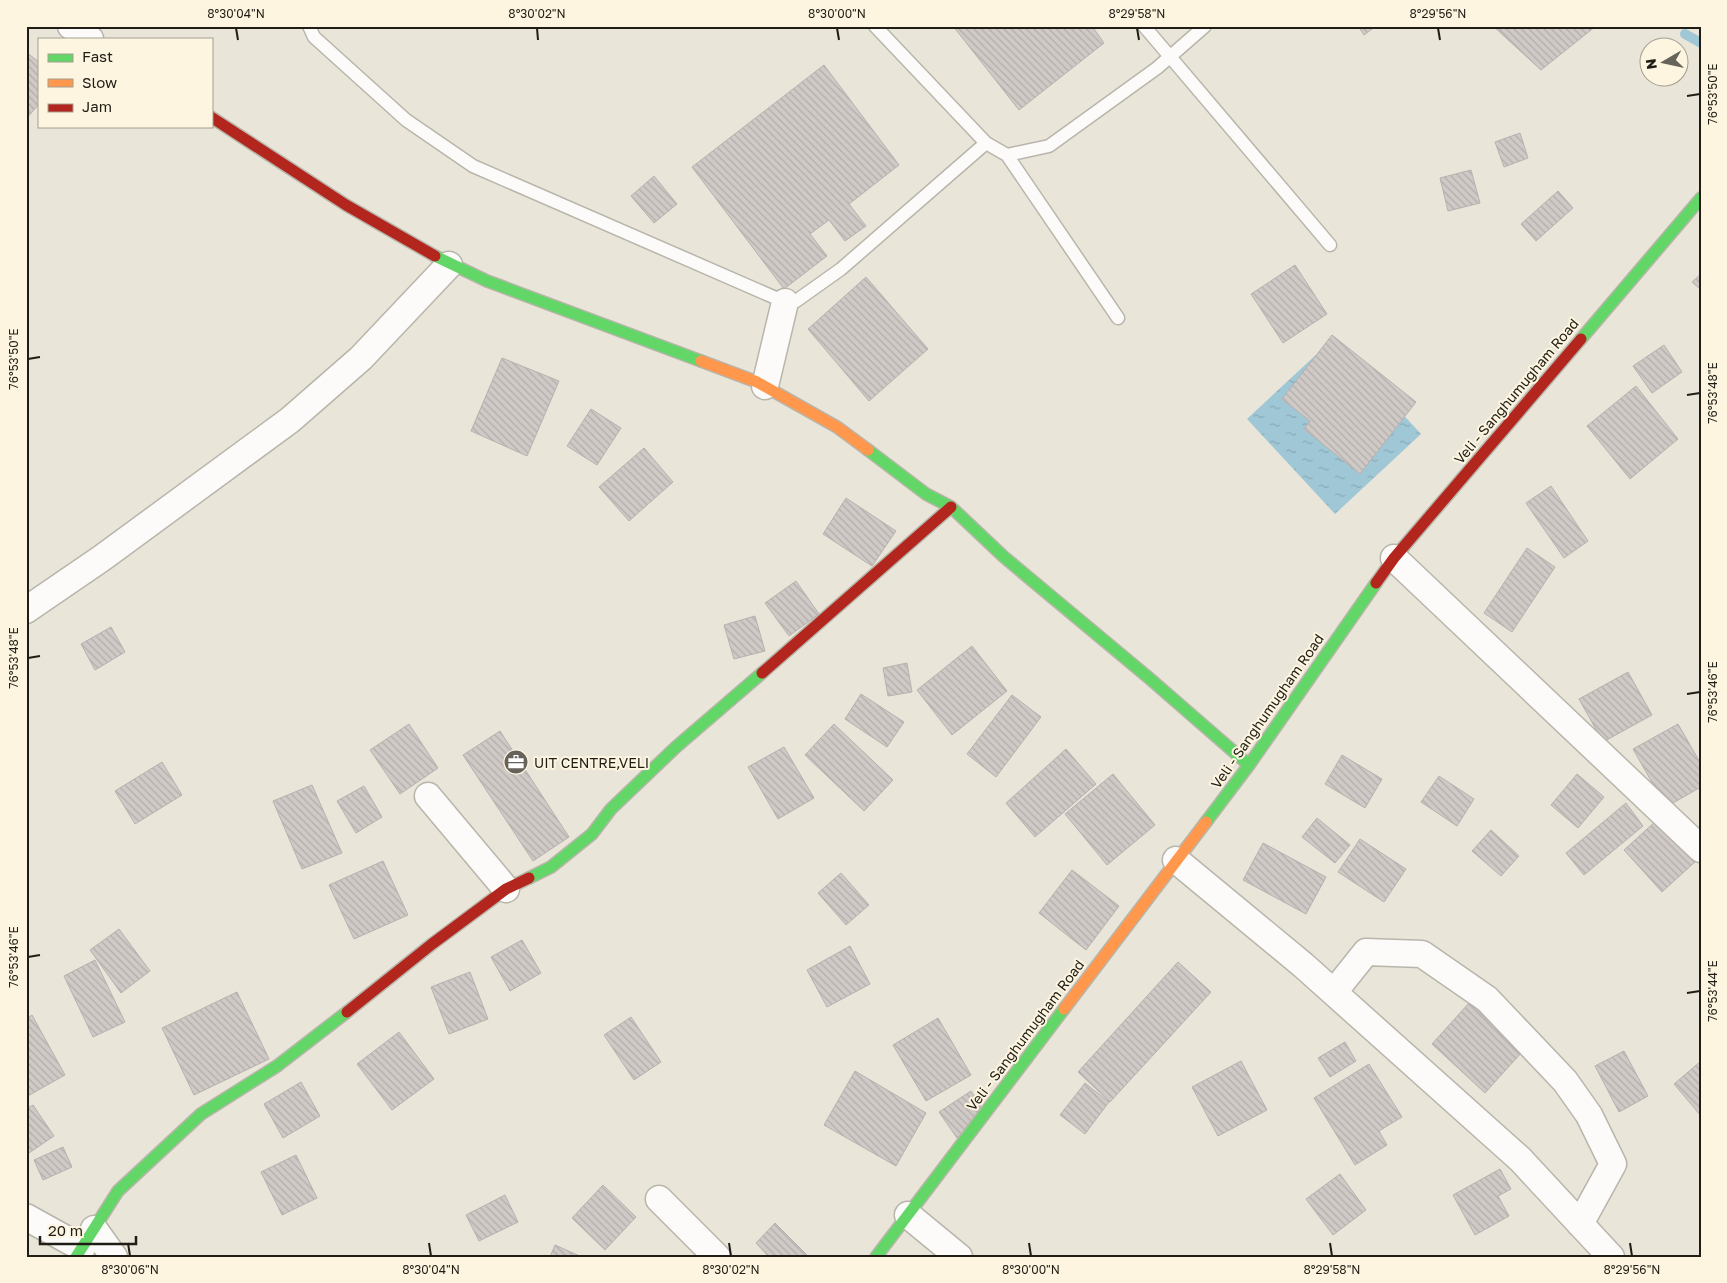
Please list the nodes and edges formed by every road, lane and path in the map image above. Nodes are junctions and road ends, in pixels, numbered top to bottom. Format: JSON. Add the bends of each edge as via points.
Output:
{"nodes":[{"id":1,"x":71,"y":26,"type":"edge"},
{"id":2,"x":309,"y":26,"type":"edge"},
{"id":3,"x":875,"y":26,"type":"edge"},
{"id":4,"x":1144,"y":26,"type":"edge"},
{"id":5,"x":1205,"y":26,"type":"edge"},
{"id":6,"x":89,"y":38,"type":"edge"},
{"id":7,"x":1170,"y":56,"type":"junction"},
{"id":8,"x":212,"y":118,"type":"edge"},
{"id":9,"x":986,"y":142,"type":"junction"},
{"id":10,"x":1007,"y":155,"type":"junction"},
{"id":11,"x":1700,"y":200,"type":"edge"},
{"id":12,"x":1330,"y":245,"type":"dead end"},
{"id":13,"x":450,"y":265,"type":"junction"},
{"id":14,"x":785,"y":302,"type":"junction"},
{"id":15,"x":1118,"y":318,"type":"dead end"},
{"id":16,"x":765,"y":386,"type":"junction"},
{"id":17,"x":951,"y":507,"type":"junction"},
{"id":18,"x":1394,"y":558,"type":"junction"},
{"id":19,"x":26,"y":610,"type":"edge"},
{"id":20,"x":1249,"y":765,"type":"junction"},
{"id":21,"x":428,"y":796,"type":"dead end"},
{"id":22,"x":1701,"y":849,"type":"edge"},
{"id":23,"x":1176,"y":860,"type":"junction"},
{"id":24,"x":506,"y":889,"type":"junction"},
{"id":25,"x":1334,"y":992,"type":"junction"},
{"id":26,"x":659,"y":1199,"type":"dead end"},
{"id":27,"x":908,"y":1215,"type":"junction"},
{"id":28,"x":26,"y":1217,"type":"edge"},
{"id":29,"x":1580,"y":1224,"type":"junction"},
{"id":30,"x":84,"y":1244,"type":"edge"},
{"id":31,"x":114,"y":1257,"type":"edge"},
{"id":32,"x":717,"y":1257,"type":"edge"},
{"id":33,"x":876,"y":1257,"type":"edge"},
{"id":34,"x":958,"y":1257,"type":"edge"},
{"id":35,"x":1611,"y":1257,"type":"edge"}],
"edges":[{"from":1,"to":6,"type":"street"},
{"from":2,"to":14,"type":"lane","via":[[314,37],[406,120],[473,166]]},
{"from":3,"to":9,"type":"lane"},
{"from":4,"to":7,"type":"lane"},
{"from":5,"to":7,"type":"lane"},
{"from":7,"to":10,"type":"lane","via":[[1049,146]]},
{"from":7,"to":12,"type":"lane"},
{"from":8,"to":13,"type":"street","via":[[359,213]]},
{"from":9,"to":10,"type":"lane"},
{"from":9,"to":14,"type":"lane","via":[[841,269],[796,301]]},
{"from":10,"to":15,"type":"lane"},
{"from":11,"to":18,"type":"street","name":"Veli - Sanghumugham Road"},
{"from":13,"to":16,"type":"street"},
{"from":13,"to":19,"type":"street","via":[[362,358],[290,420]]},
{"from":14,"to":16,"type":"street"},
{"from":16,"to":17,"type":"street","via":[[838,427],[926,494]]},
{"from":17,"to":20,"type":"street","via":[[1004,557]]},
{"from":17,"to":24,"type":"street","via":[[676,747],[611,809],[592,834],[551,867]]},
{"from":18,"to":20,"type":"street","name":"Veli - Sanghumugham Road"},
{"from":18,"to":22,"type":"street"},
{"from":20,"to":23,"type":"street","name":"Veli - Sanghumugham Road"},
{"from":21,"to":24,"type":"street"},
{"from":23,"to":25,"type":"street"},
{"from":23,"to":27,"type":"street","name":"Veli - Sanghumugham Road"},
{"from":24,"to":30,"type":"street","via":[[278,1066],[201,1114],[118,1191]]},
{"from":25,"to":29,"type":"street","via":[[1520,1159]]},
{"from":25,"to":29,"type":"street","via":[[1366,952],[1422,954],[1487,999],[1565,1081],[1589,1116],[1613,1164]]},
{"from":26,"to":32,"type":"street"},
{"from":27,"to":33,"type":"street","name":"Veli - Sanghumugham Road"},
{"from":27,"to":34,"type":"street"},
{"from":28,"to":30,"type":"street"},
{"from":29,"to":35,"type":"street"},
{"from":30,"to":31,"type":"street"}]}
